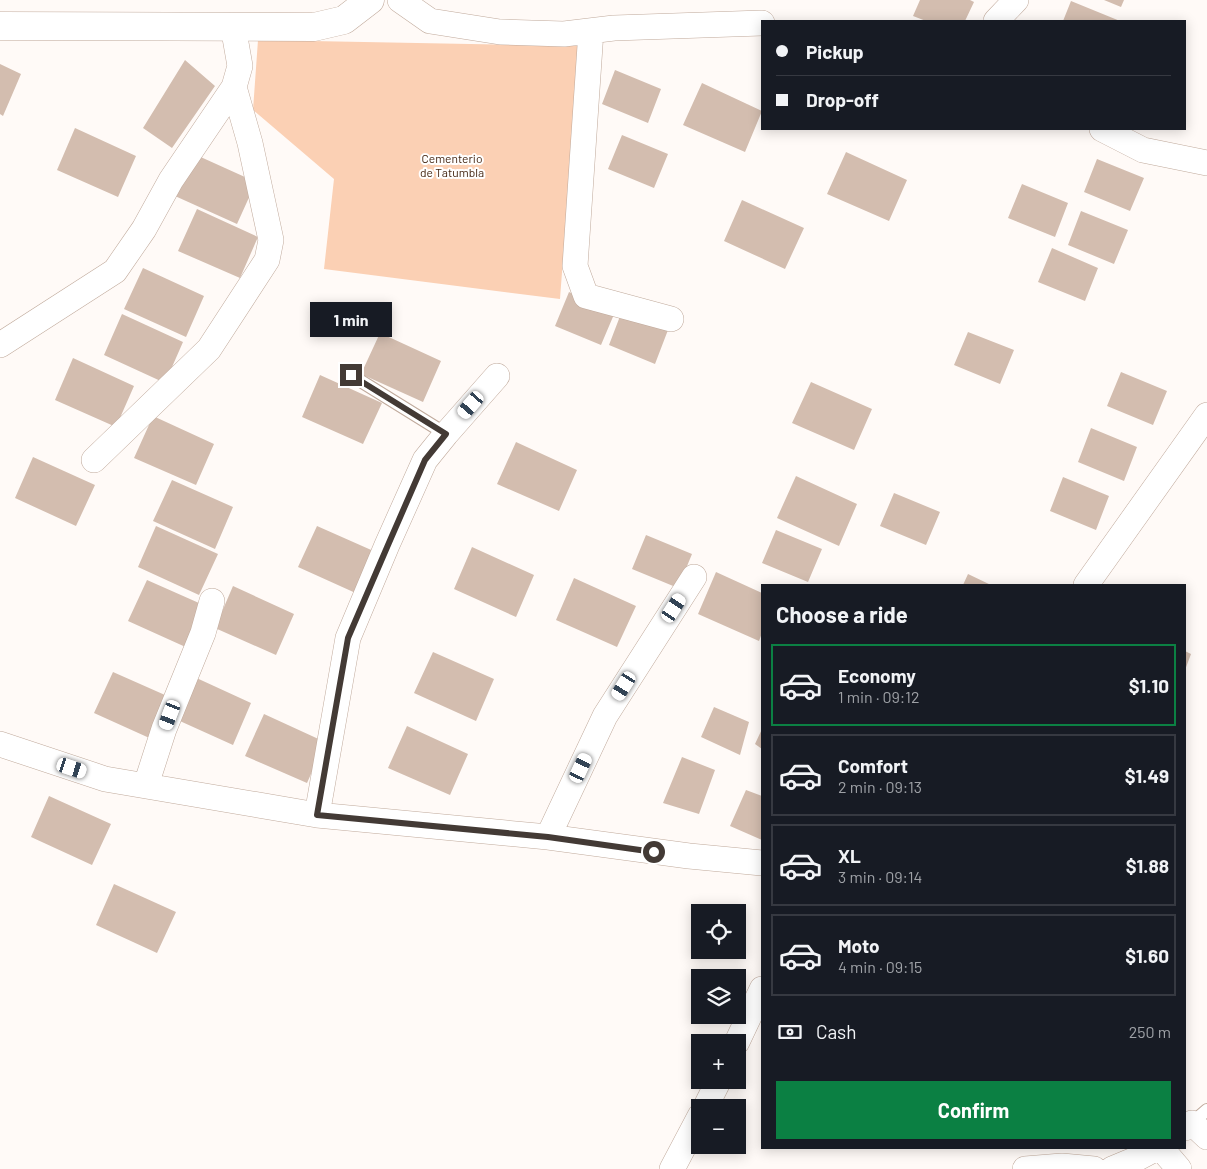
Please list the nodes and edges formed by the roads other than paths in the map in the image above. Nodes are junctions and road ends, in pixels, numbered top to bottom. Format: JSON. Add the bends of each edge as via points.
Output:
{"nodes":[{"id":1,"x":370,"y":0,"type":"edge"},
{"id":2,"x":400,"y":0,"type":"edge"},
{"id":3,"x":1016,"y":0,"type":"edge"},
{"id":4,"x":997,"y":20,"type":"edge"},
{"id":5,"x":761,"y":23,"type":"edge"},
{"id":6,"x":0,"y":26,"type":"edge"},
{"id":7,"x":233,"y":26,"type":"junction"},
{"id":8,"x":591,"y":31,"type":"junction"},
{"id":9,"x":234,"y":87,"type":"junction"},
{"id":10,"x":1104,"y":130,"type":"edge"},
{"id":11,"x":1207,"y":163,"type":"edge"},
{"id":12,"x":671,"y":318,"type":"dead end"},
{"id":13,"x":0,"y":346,"type":"edge"},
{"id":14,"x":351,"y":375,"type":"dead end"},
{"id":15,"x":497,"y":376,"type":"dead end"},
{"id":16,"x":1207,"y":415,"type":"edge"},
{"id":17,"x":446,"y":434,"type":"junction"},
{"id":18,"x":94,"y":460,"type":"dead end"},
{"id":19,"x":694,"y":577,"type":"dead end"},
{"id":20,"x":1087,"y":584,"type":"edge"},
{"id":21,"x":212,"y":601,"type":"dead end"},
{"id":22,"x":0,"y":744,"type":"edge"},
{"id":23,"x":146,"y":785,"type":"junction"},
{"id":24,"x":317,"y":815,"type":"junction"},
{"id":25,"x":548,"y":837,"type":"junction"},
{"id":26,"x":761,"y":863,"type":"edge"},
{"id":27,"x":761,"y":991,"type":"edge"},
{"id":28,"x":741,"y":1034,"type":"edge"},
{"id":29,"x":691,"y":1133,"type":"edge"},
{"id":30,"x":1155,"y":1149,"type":"edge"},
{"id":31,"x":1162,"y":1149,"type":"edge"},
{"id":32,"x":672,"y":1169,"type":"edge"},
{"id":33,"x":1025,"y":1169,"type":"edge"},
{"id":34,"x":1094,"y":1169,"type":"edge"},
{"id":35,"x":1112,"y":1169,"type":"edge"},
{"id":36,"x":1179,"y":1169,"type":"edge"}],
"edges":[{"from":1,"to":7,"type":"street","via":[[344,20],[314,26]]},
{"from":2,"to":8,"type":"street","via":[[430,21],[500,32],[564,34]]},
{"from":3,"to":4,"type":"street"},
{"from":5,"to":8,"type":"street"},
{"from":6,"to":7,"type":"street"},
{"from":7,"to":9,"type":"street","via":[[240,66]]},
{"from":8,"to":12,"type":"street","via":[[575,266],[586,296]]},
{"from":9,"to":13,"type":"street","via":[[115,270]]},
{"from":9,"to":18,"type":"street","via":[[271,240],[267,260],[209,348]]},
{"from":10,"to":11,"type":"street","via":[[1143,150]]},
{"from":14,"to":17,"type":"lane"},
{"from":15,"to":17,"type":"street"},
{"from":16,"to":20,"type":"street"},
{"from":17,"to":24,"type":"street","via":[[425,460],[348,638]]},
{"from":19,"to":25,"type":"street","via":[[605,716]]},
{"from":21,"to":23,"type":"street"},
{"from":22,"to":23,"type":"street","via":[[105,778]]},
{"from":23,"to":24,"type":"street"},
{"from":24,"to":25,"type":"street"},
{"from":25,"to":26,"type":"street"},
{"from":27,"to":28,"type":"street"},
{"from":29,"to":32,"type":"street"},
{"from":30,"to":35,"type":"street"},
{"from":31,"to":36,"type":"street"},
{"from":33,"to":34,"type":"street","via":[[1062,1166]]}]}
